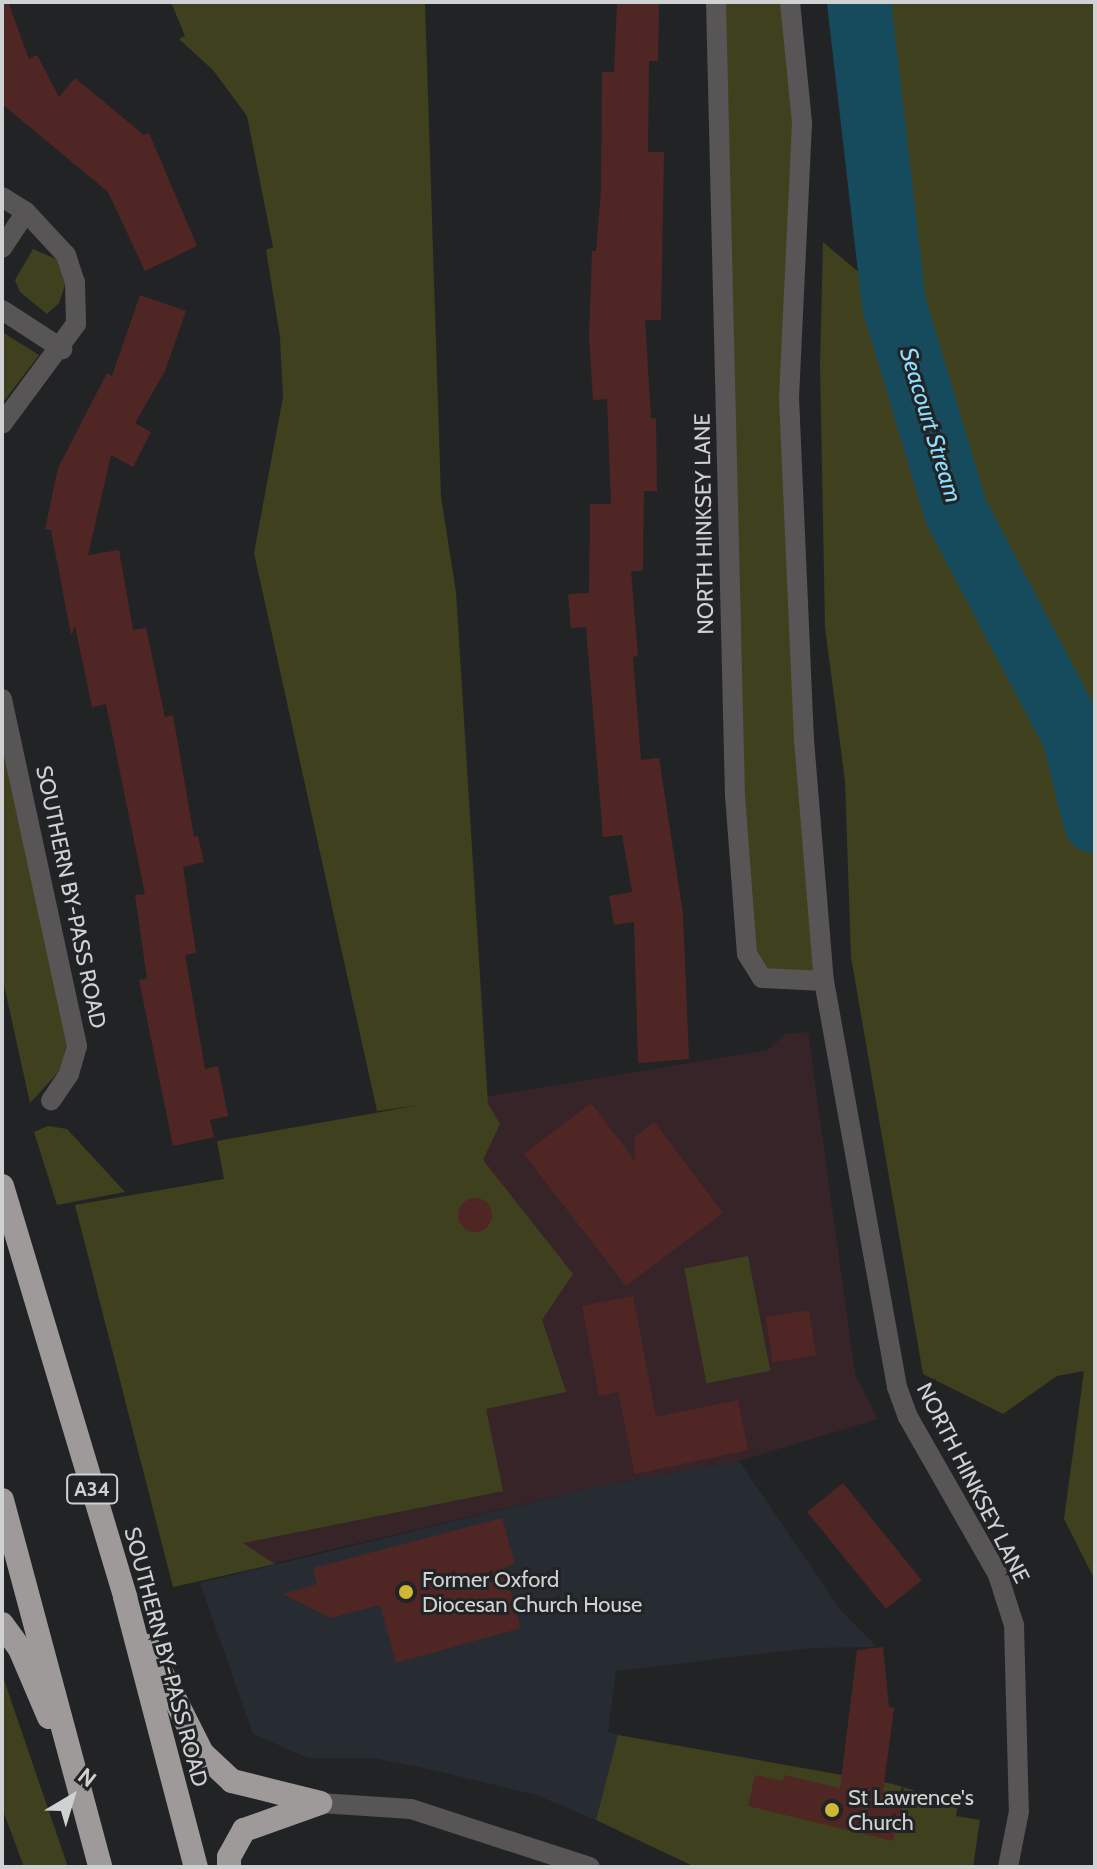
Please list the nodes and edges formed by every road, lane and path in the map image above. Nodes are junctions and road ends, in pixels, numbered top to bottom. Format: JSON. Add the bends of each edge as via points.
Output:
{"nodes":[{"id":1,"x":716,"y":2,"type":"edge"},
{"id":2,"x":790,"y":2,"type":"edge"},
{"id":3,"x":2,"y":197,"type":"edge"},
{"id":4,"x":26,"y":212,"type":"junction"},
{"id":5,"x":2,"y":248,"type":"edge"},
{"id":6,"x":2,"y":310,"type":"edge"},
{"id":7,"x":62,"y":349,"type":"junction"},
{"id":8,"x":2,"y":424,"type":"edge"},
{"id":9,"x":2,"y":699,"type":"edge"},
{"id":10,"x":824,"y":981,"type":"junction"},
{"id":11,"x":51,"y":1101,"type":"dead end"},
{"id":12,"x":2,"y":1186,"type":"edge"},
{"id":13,"x":2,"y":1500,"type":"edge"},
{"id":14,"x":125,"y":1597,"type":"junction"},
{"id":15,"x":2,"y":1624,"type":"edge"},
{"id":16,"x":86,"y":1803,"type":"junction"},
{"id":17,"x":320,"y":1803,"type":"junction"},
{"id":18,"x":100,"y":1867,"type":"edge"},
{"id":19,"x":196,"y":1867,"type":"edge"},
{"id":20,"x":229,"y":1867,"type":"edge"},
{"id":21,"x":590,"y":1867,"type":"edge"},
{"id":22,"x":1008,"y":1867,"type":"edge"}],
"edges":[{"from":1,"to":10,"type":"street","name":"NORTH HINKSEY LANE","via":[[735,795],[747,954],[762,978]]},
{"from":2,"to":10,"type":"street","name":"NORTH HINKSEY LANE","via":[[802,123],[789,397],[804,740]]},
{"from":3,"to":4,"type":"street"},
{"from":4,"to":5,"type":"street"},
{"from":4,"to":7,"type":"street","via":[[66,255],[75,282],[76,324]]},
{"from":6,"to":7,"type":"street"},
{"from":7,"to":8,"type":"street"},
{"from":9,"to":11,"type":"street","name":"SOUTHERN BY-PASS ROAD","via":[[77,1046],[69,1074]]},
{"from":10,"to":22,"type":"street","name":"NORTH HINKSEY LANE","via":[[897,1387],[908,1417],[998,1575],[1014,1625],[1019,1811]]},
{"from":12,"to":14,"type":"highway","name":"SOUTHERN BY-PASS ROAD","number":"A34"},
{"from":13,"to":16,"type":"highway"},
{"from":14,"to":17,"type":"highway","via":[[202,1753],[232,1781]]},
{"from":14,"to":19,"type":"highway","name":"SOUTHERN BY-PASS ROAD","number":"A34"},
{"from":15,"to":16,"type":"highway","via":[[20,1649]]},
{"from":16,"to":18,"type":"highway"},
{"from":17,"to":20,"type":"highway","via":[[244,1830]]},
{"from":17,"to":21,"type":"street","via":[[411,1809]]}]}
